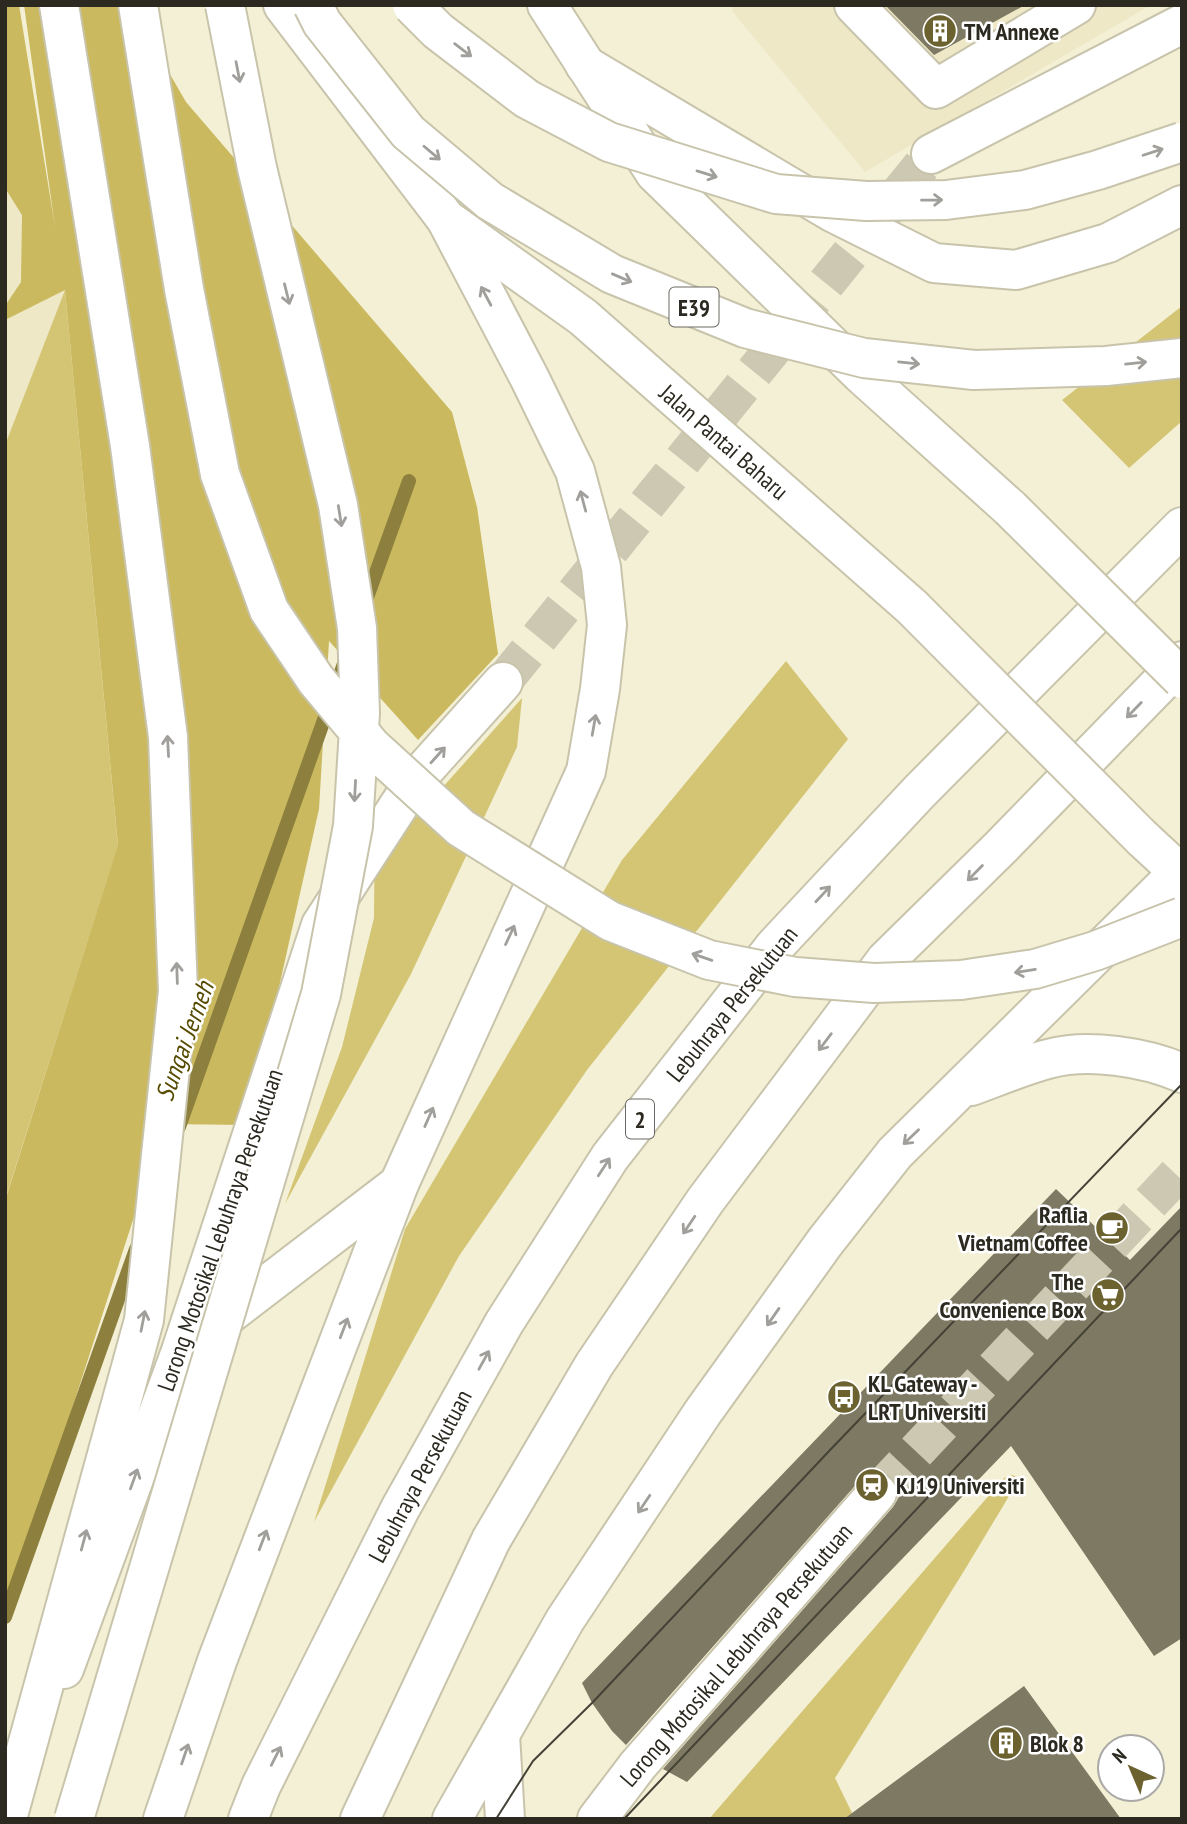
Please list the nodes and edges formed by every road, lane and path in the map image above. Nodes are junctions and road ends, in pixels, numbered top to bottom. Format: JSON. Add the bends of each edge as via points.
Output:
{"nodes":[{"id":1,"x":59,"y":5,"type":"edge"},
{"id":2,"x":138,"y":5,"type":"edge"},
{"id":3,"x":225,"y":5,"type":"edge"},
{"id":4,"x":283,"y":5,"type":"edge"},
{"id":5,"x":313,"y":5,"type":"edge"},
{"id":6,"x":412,"y":5,"type":"edge"},
{"id":7,"x":547,"y":5,"type":"edge"},
{"id":8,"x":854,"y":5,"type":"edge"},
{"id":9,"x":1076,"y":5,"type":"edge"},
{"id":10,"x":1182,"y":24,"type":"edge"},
{"id":11,"x":585,"y":65,"type":"junction"},
{"id":12,"x":1182,"y":142,"type":"edge"},
{"id":13,"x":931,"y":154,"type":"tunnel mouth"},
{"id":14,"x":1182,"y":205,"type":"edge"},
{"id":15,"x":446,"y":219,"type":"junction"},
{"id":16,"x":1182,"y":358,"type":"edge"},
{"id":17,"x":1182,"y":527,"type":"edge"},
{"id":18,"x":1182,"y":661,"type":"edge"},
{"id":19,"x":1182,"y":679,"type":"edge"},
{"id":20,"x":503,"y":682,"type":"tunnel mouth"},
{"id":21,"x":1181,"y":876,"type":"edge"},
{"id":22,"x":1182,"y":917,"type":"edge"},
{"id":23,"x":1182,"y":1073,"type":"edge"},
{"id":24,"x":961,"y":1089,"type":"junction"},
{"id":25,"x":400,"y":1184,"type":"junction"},
{"id":26,"x":181,"y":1351,"type":"junction"},
{"id":27,"x":877,"y":1493,"type":"tunnel mouth"},
{"id":28,"x":500,"y":1735,"type":"junction"},
{"id":29,"x":8,"y":1819,"type":"edge"},
{"id":30,"x":74,"y":1819,"type":"edge"},
{"id":31,"x":163,"y":1819,"type":"edge"},
{"id":32,"x":248,"y":1819,"type":"edge"},
{"id":33,"x":360,"y":1819,"type":"edge"},
{"id":34,"x":453,"y":1819,"type":"edge"},
{"id":35,"x":505,"y":1819,"type":"edge"},
{"id":36,"x":597,"y":1819,"type":"edge"}],
"edges":[{"from":29,"to":1,"type":"main road","one_way":true,"via":[[144,1320],[178,991],[168,737],[130,446]]},
{"from":22,"to":2,"type":"main road","one_way":true,"bridge":true,"via":[[1035,969],[961,980],[874,984],[794,977],[709,960],[610,921],[461,828],[371,746],[316,680],[270,610],[220,474],[184,289]]},
{"from":3,"to":30,"type":"main road","one_way":true,"bridge":true,"via":[[257,168],[338,505],[349,573],[357,628],[360,713],[353,826],[321,994]]},
{"from":4,"to":15,"type":"main road","name":"Jalan Pantai Baharu"},
{"from":5,"to":16,"type":"main road","number":"E39","one_way":true,"bridge":true,"via":[[322,23],[408,132],[490,201],[612,274],[745,328],[864,358],[974,370],[1106,366]]},
{"from":6,"to":12,"type":"main road","one_way":true,"bridge":true,"via":[[439,32],[527,99],[597,136],[776,194],[866,201],[946,200],[1025,190]]},
{"from":7,"to":11,"type":"main road"},
{"from":8,"to":9,"type":"main road","via":[[936,89]]},
{"from":10,"to":13,"type":"main road"},
{"from":11,"to":14,"type":"main road","via":[[832,212],[934,263],[1016,270],[1108,243]]},
{"from":11,"to":19,"type":"main road","bridge":true,"via":[[655,173],[861,374],[1010,508]]},
{"from":15,"to":21,"type":"main road","name":"Jalan Pantai Baharu","bridge":true,"via":[[583,317],[912,607]]},
{"from":25,"to":15,"type":"main road","one_way":true,"via":[[586,771],[607,625],[601,568],[575,471]]},
{"from":32,"to":17,"type":"main road","name":"Lebuhraya Persekutuan","number":"2","one_way":true,"via":[[400,1509],[504,1323],[610,1157],[775,946],[920,791]]},
{"from":18,"to":33,"type":"main road","one_way":true,"via":[[886,960],[705,1201],[594,1365],[491,1540]]},
{"from":26,"to":20,"type":"main road","name":"Lorong Motosikal Lebuhraya Persekutuan","one_way":true,"via":[[321,925],[416,779]]},
{"from":21,"to":24,"type":"main road"},
{"from":23,"to":24,"type":"main road","via":[[1120,1057],[1075,1056],[1050,1058]]},
{"from":24,"to":28,"type":"main road","one_way":true,"via":[[895,1153],[825,1242],[565,1620]]},
{"from":25,"to":26,"type":"main road"},
{"from":31,"to":25,"type":"main road","one_way":true,"via":[[217,1661]]},
{"from":29,"to":26,"type":"main road","name":"Lorong Motosikal Lebuhraya Persekutuan","one_way":true},
{"from":27,"to":36,"type":"main road","name":"Lorong Motosikal Lebuhraya Persekutuan","via":[[638,1765]]},
{"from":28,"to":34,"type":"main road"},
{"from":28,"to":35,"type":"main road"}]}
